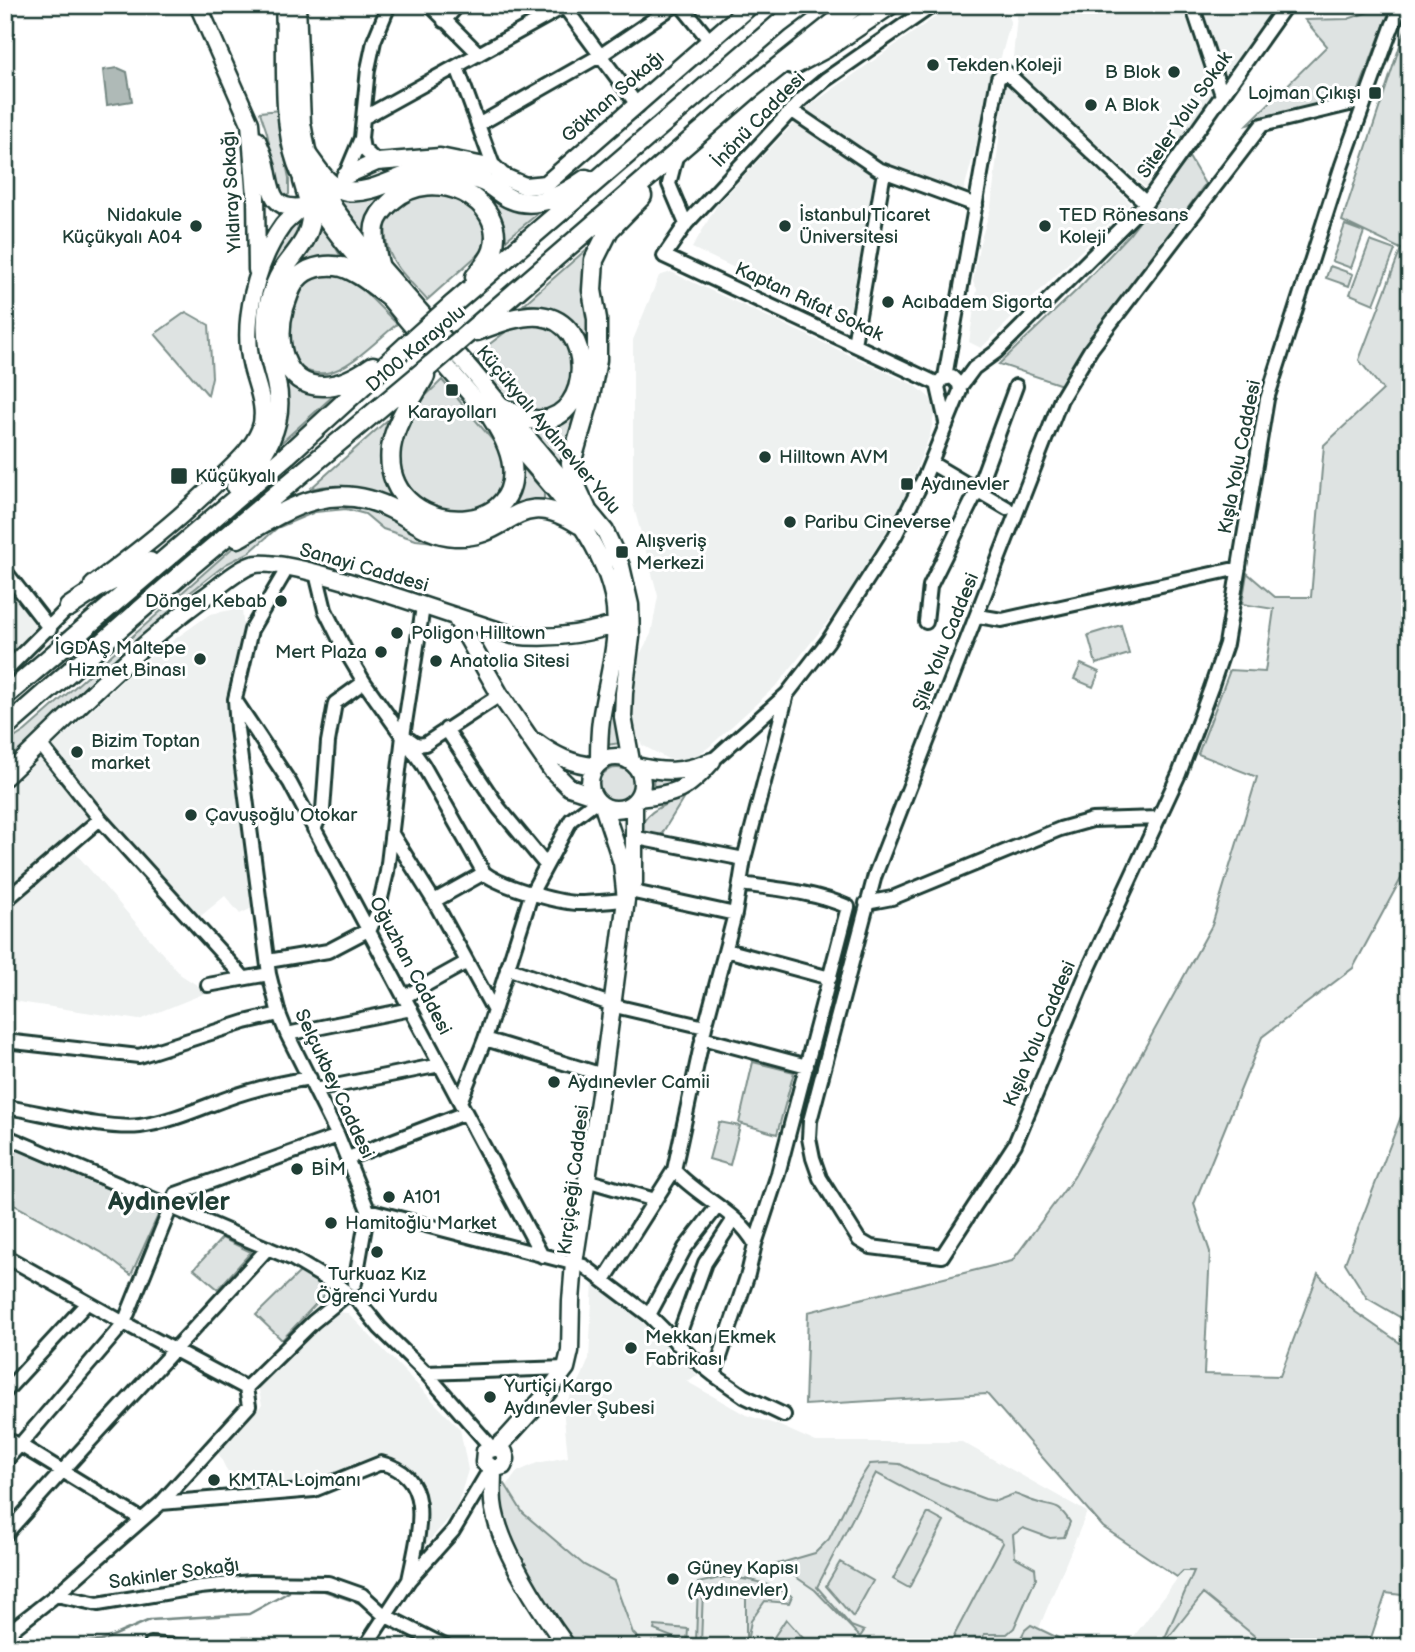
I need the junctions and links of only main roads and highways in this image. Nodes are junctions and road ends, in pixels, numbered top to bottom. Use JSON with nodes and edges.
{"nodes":[{"id":1,"x":198,"y":5,"type":"edge"},
{"id":2,"x":207,"y":5,"type":"edge"},
{"id":3,"x":284,"y":5,"type":"edge"},
{"id":4,"x":297,"y":5,"type":"edge"},
{"id":5,"x":751,"y":5,"type":"edge"},
{"id":6,"x":804,"y":5,"type":"edge"},
{"id":7,"x":856,"y":5,"type":"edge"},
{"id":8,"x":890,"y":5,"type":"edge"},
{"id":9,"x":208,"y":30,"type":"junction"},
{"id":10,"x":748,"y":91,"type":"junction"},
{"id":11,"x":671,"y":118,"type":"junction"},
{"id":12,"x":250,"y":123,"type":"junction"},
{"id":13,"x":677,"y":153,"type":"junction"},
{"id":14,"x":308,"y":156,"type":"junction"},
{"id":15,"x":345,"y":176,"type":"road end"},
{"id":16,"x":303,"y":181,"type":"junction"},
{"id":17,"x":379,"y":264,"type":"junction"},
{"id":18,"x":257,"y":276,"type":"junction"},
{"id":19,"x":387,"y":296,"type":"junction"},
{"id":20,"x":452,"y":305,"type":"junction"},
{"id":21,"x":467,"y":334,"type":"junction"},
{"id":22,"x":406,"y":346,"type":"junction"},
{"id":23,"x":432,"y":364,"type":"junction"},
{"id":24,"x":497,"y":412,"type":"junction"},
{"id":25,"x":583,"y":516,"type":"junction"},
{"id":26,"x":200,"y":528,"type":"junction"},
{"id":27,"x":183,"y":542,"type":"junction"},
{"id":28,"x":192,"y":565,"type":"junction"},
{"id":29,"x":69,"y":607,"type":"joint"},
{"id":30,"x":455,"y":616,"type":"junction"},
{"id":31,"x":617,"y":624,"type":"junction"},
{"id":32,"x":494,"y":630,"type":"junction"},
{"id":33,"x":473,"y":651,"type":"junction"},
{"id":34,"x":5,"y":696,"type":"edge"},
{"id":35,"x":5,"y":728,"type":"edge"},
{"id":36,"x":528,"y":736,"type":"junction"},
{"id":37,"x":634,"y":763,"type":"junction"},
{"id":38,"x":597,"y":764,"type":"junction"},
{"id":39,"x":5,"y":776,"type":"edge"},
{"id":40,"x":598,"y":800,"type":"junction"},
{"id":41,"x":636,"y":800,"type":"junction"},
{"id":42,"x":630,"y":896,"type":"junction"},
{"id":43,"x":616,"y":1006,"type":"junction"},
{"id":44,"x":579,"y":1265,"type":"junction"},
{"id":45,"x":492,"y":1458,"type":"junction"},
{"id":46,"x":567,"y":1647,"type":"edge"}],
"edges":[{"from":1,"to":9,"type":"main road","name":"Yıldıray Sokağı"},
{"from":2,"to":9,"type":"main road","name":"Yıldıray Sokağı"},
{"from":3,"to":16,"type":"main road","name":"Küçükyalı Aydınevler Yolu"},
{"from":4,"to":14,"type":"main road","name":"Küçükyalı Aydınevler Yolu"},
{"from":5,"to":15,"type":"main road","name":"Gökhan Sokağı"},
{"from":6,"to":11,"type":"highway","name":"D100 Karayolu"},
{"from":7,"to":10,"type":"highway","name":"D100 Karayolu"},
{"from":8,"to":10,"type":"highway"},
{"from":9,"to":12,"type":"main road","name":"Yıldıray Sokağı"},
{"from":10,"to":13,"type":"highway","name":"D100 Karayolu"},
{"from":11,"to":14,"type":"highway"},
{"from":11,"to":20,"type":"highway","name":"D100 Karayolu"},
{"from":12,"to":18,"type":"main road","name":"Yıldıray Sokağı"},
{"from":12,"to":18,"type":"main road"},
{"from":13,"to":21,"type":"highway","name":"D100 Karayolu"},
{"from":13,"to":25,"type":"highway"},
{"from":14,"to":17,"type":"main road","name":"Küçükyalı Aydınevler Yolu"},
{"from":16,"to":19,"type":"main road","name":"Küçükyalı Aydınevler Yolu"},
{"from":16,"to":26,"type":"highway"},
{"from":17,"to":20,"type":"highway"},
{"from":17,"to":24,"type":"main road","name":"Küçükyalı Aydınevler Yolu"},
{"from":18,"to":29,"type":"main road"},
{"from":19,"to":22,"type":"highway"},
{"from":19,"to":24,"type":"main road","name":"Küçükyalı Aydınevler Yolu"},
{"from":20,"to":22,"type":"highway","name":"D100 Karayolu","bridge":true},
{"from":21,"to":23,"type":"highway","name":"D100 Karayolu","bridge":true},
{"from":21,"to":24,"type":"highway"},
{"from":22,"to":26,"type":"highway","name":"D100 Karayolu"},
{"from":23,"to":24,"type":"highway"},
{"from":23,"to":28,"type":"highway","name":"D100 Karayolu"},
{"from":24,"to":25,"type":"main road","name":"Küçükyalı Aydınevler Yolu"},
{"from":25,"to":28,"type":"highway"},
{"from":25,"to":31,"type":"main road","name":"Küçükyalı Aydınevler Yolu"},
{"from":25,"to":37,"type":"main road","name":"Küçükyalı Aydınevler Yolu"},
{"from":26,"to":27,"type":"highway","name":"D100 Karayolu"},
{"from":27,"to":29,"type":"highway"},
{"from":27,"to":34,"type":"highway","name":"D100 Karayolu"},
{"from":28,"to":35,"type":"highway","name":"D100 Karayolu"},
{"from":30,"to":32,"type":"main road","name":"Sanayi Caddesi"},
{"from":30,"to":33,"type":"main road"},
{"from":30,"to":39,"type":"main road","name":"Sanayi Caddesi"},
{"from":31,"to":32,"type":"main road","name":"Sanayi Caddesi"},
{"from":31,"to":38,"type":"main road","name":"Küçükyalı Aydınevler Yolu"},
{"from":32,"to":33,"type":"main road"},
{"from":33,"to":36,"type":"main road"},
{"from":36,"to":38,"type":"main road"},
{"from":36,"to":40,"type":"main road"},
{"from":37,"to":38,"type":"main road"},
{"from":37,"to":41,"type":"main road"},
{"from":37,"to":41,"type":"main road"},
{"from":38,"to":40,"type":"main road"},
{"from":40,"to":41,"type":"main road"},
{"from":40,"to":42,"type":"main road","name":"Kırçiçeği Caddesi"},
{"from":41,"to":42,"type":"main road","name":"Kırçiçeği Caddesi"},
{"from":42,"to":43,"type":"main road","name":"Kırçiçeği Caddesi"},
{"from":43,"to":44,"type":"main road","name":"Kırçiçeği Caddesi"},
{"from":43,"to":44,"type":"main road","name":"Kırçiçeği Caddesi"},
{"from":44,"to":45,"type":"main road","name":"Kırçiçeği Caddesi"},
{"from":44,"to":45,"type":"main road","name":"Kırçiçeği Caddesi"},
{"from":45,"to":46,"type":"main road"}]}
